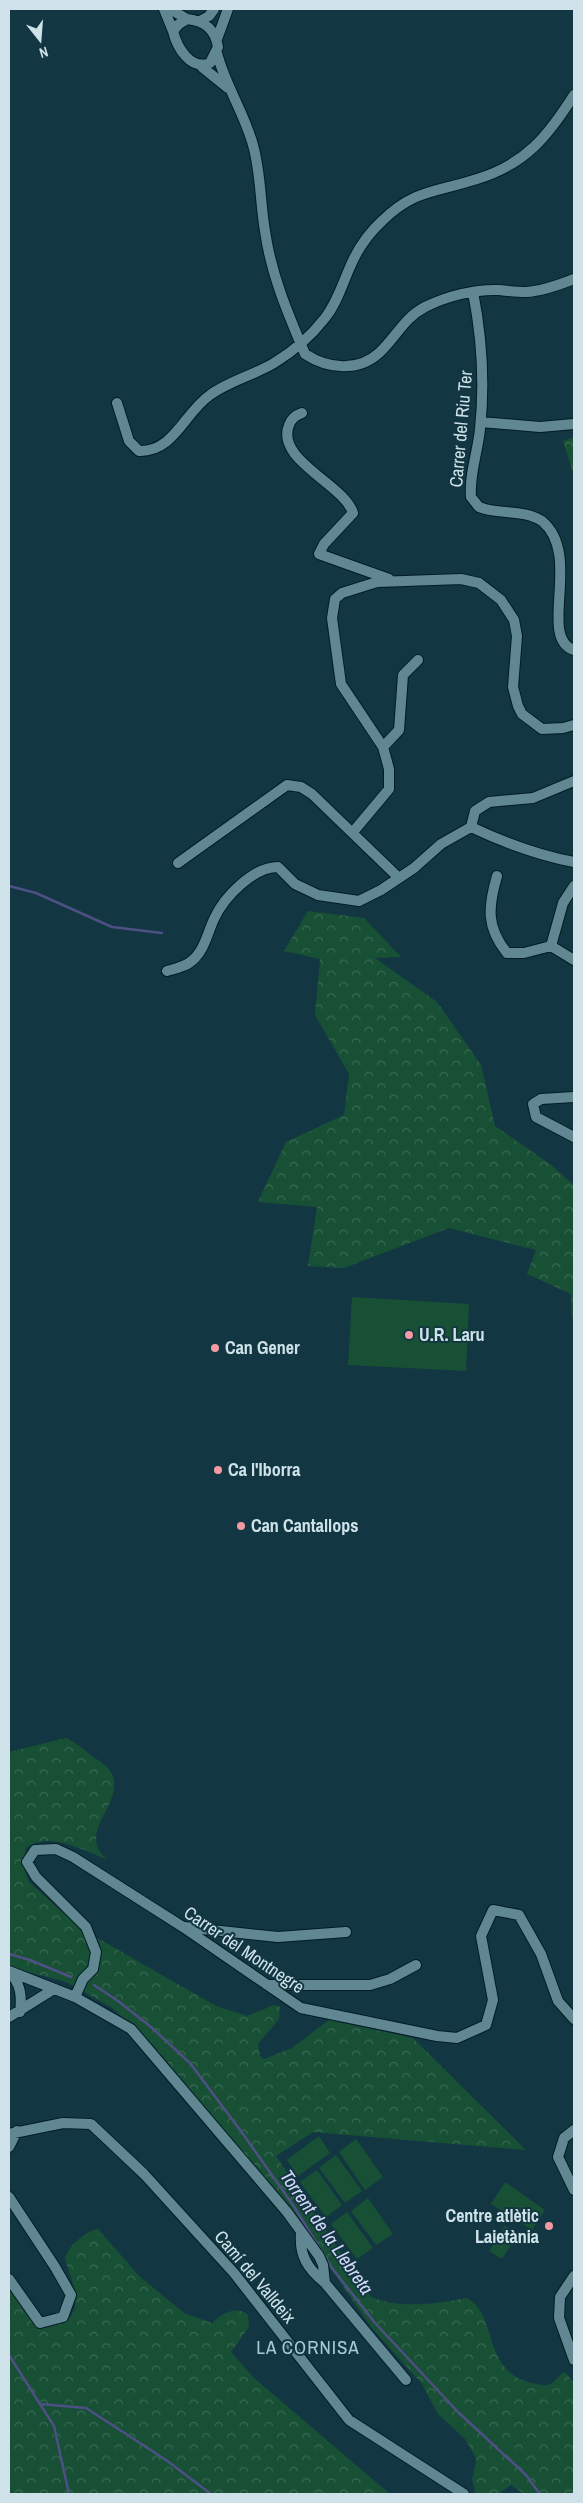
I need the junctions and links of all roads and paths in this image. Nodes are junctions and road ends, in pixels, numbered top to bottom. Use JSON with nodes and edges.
{"nodes":[{"id":1,"x":164,"y":9,"type":"edge"},
{"id":2,"x":170,"y":9,"type":"edge"},
{"id":3,"x":214,"y":9,"type":"edge"},
{"id":4,"x":228,"y":9,"type":"edge"},
{"id":5,"x":187,"y":19,"type":"junction"},
{"id":6,"x":200,"y":21,"type":"junction"},
{"id":7,"x":173,"y":31,"type":"junction"},
{"id":8,"x":217,"y":39,"type":"junction"},
{"id":9,"x":217,"y":53,"type":"junction"},
{"id":10,"x":202,"y":67,"type":"junction"},
{"id":11,"x":230,"y":89,"type":"junction"},
{"id":12,"x":574,"y":94,"type":"edge"},
{"id":13,"x":574,"y":279,"type":"edge"},
{"id":14,"x":473,"y":292,"type":"junction"},
{"id":15,"x":300,"y":344,"type":"junction"},
{"id":16,"x":117,"y":403,"type":"dead end"},
{"id":17,"x":302,"y":413,"type":"dead end"},
{"id":18,"x":481,"y":422,"type":"junction"},
{"id":19,"x":574,"y":424,"type":"edge"},
{"id":20,"x":394,"y":581,"type":"junction"},
{"id":21,"x":574,"y":650,"type":"edge"},
{"id":22,"x":418,"y":660,"type":"dead end"},
{"id":23,"x":574,"y":724,"type":"edge"},
{"id":24,"x":383,"y":747,"type":"junction"},
{"id":25,"x":574,"y":781,"type":"edge"},
{"id":26,"x":472,"y":827,"type":"junction"},
{"id":27,"x":353,"y":832,"type":"junction"},
{"id":28,"x":574,"y":862,"type":"edge"},
{"id":29,"x":178,"y":864,"type":"dead end"},
{"id":30,"x":497,"y":876,"type":"dead end"},
{"id":31,"x":399,"y":878,"type":"junction"},
{"id":32,"x":574,"y":886,"type":"edge"},
{"id":33,"x":552,"y":946,"type":"junction"},
{"id":34,"x":574,"y":960,"type":"edge"},
{"id":35,"x":167,"y":971,"type":"dead end"},
{"id":36,"x":574,"y":1097,"type":"edge"},
{"id":37,"x":574,"y":1137,"type":"edge"},
{"id":38,"x":183,"y":1927,"type":"junction"},
{"id":39,"x":346,"y":1932,"type":"dead end"},
{"id":40,"x":416,"y":1965,"type":"dead end"},
{"id":41,"x":9,"y":1971,"type":"edge"},
{"id":42,"x":266,"y":1984,"type":"junction"},
{"id":43,"x":54,"y":1989,"type":"junction"},
{"id":44,"x":75,"y":1997,"type":"junction"},
{"id":45,"x":20,"y":2012,"type":"junction"},
{"id":46,"x":9,"y":2018,"type":"edge"},
{"id":47,"x":574,"y":2019,"type":"edge"},
{"id":48,"x":574,"y":2130,"type":"edge"},
{"id":49,"x":13,"y":2132,"type":"edge"},
{"id":50,"x":9,"y":2147,"type":"edge"},
{"id":51,"x":574,"y":2190,"type":"edge"},
{"id":52,"x":9,"y":2197,"type":"edge"},
{"id":53,"x":301,"y":2233,"type":"junction"},
{"id":54,"x":574,"y":2276,"type":"edge"},
{"id":55,"x":9,"y":2279,"type":"edge"},
{"id":56,"x":325,"y":2283,"type":"junction"},
{"id":57,"x":574,"y":2360,"type":"edge"},
{"id":58,"x":406,"y":2380,"type":"dead end"},
{"id":59,"x":464,"y":2494,"type":"edge"}],
"edges":[{"from":1,"to":7,"type":"street"},
{"from":2,"to":5,"type":"street"},
{"from":3,"to":6,"type":"street"},
{"from":4,"to":8,"type":"street"},
{"from":5,"to":6,"type":"street"},
{"from":5,"to":7,"type":"street"},
{"from":6,"to":8,"type":"street"},
{"from":7,"to":10,"type":"street"},
{"from":8,"to":9,"type":"street"},
{"from":9,"to":10,"type":"street"},
{"from":9,"to":11,"type":"street"},
{"from":10,"to":11,"type":"street"},
{"from":11,"to":15,"type":"street"},
{"from":12,"to":15,"type":"street"},
{"from":13,"to":14,"type":"street"},
{"from":14,"to":15,"type":"street"},
{"from":14,"to":18,"type":"street","name":"Carrer del Riu Ter"},
{"from":15,"to":16,"type":"street"},
{"from":17,"to":20,"type":"street"},
{"from":18,"to":19,"type":"street"},
{"from":18,"to":21,"type":"street","name":"Carrer del Riu Ter"},
{"from":20,"to":23,"type":"street"},
{"from":20,"to":24,"type":"street"},
{"from":22,"to":24,"type":"street"},
{"from":24,"to":27,"type":"street"},
{"from":25,"to":26,"type":"street"},
{"from":26,"to":28,"type":"street"},
{"from":26,"to":31,"type":"street"},
{"from":27,"to":29,"type":"street"},
{"from":27,"to":31,"type":"street"},
{"from":30,"to":33,"type":"street"},
{"from":31,"to":35,"type":"street"},
{"from":32,"to":33,"type":"street"},
{"from":33,"to":34,"type":"street"},
{"from":36,"to":37,"type":"street"},
{"from":38,"to":39,"type":"street"},
{"from":38,"to":42,"type":"street","name":"Carrer del Montnegre"},
{"from":38,"to":44,"type":"street","name":"Carrer del Montnegre"},
{"from":40,"to":42,"type":"street"},
{"from":41,"to":43,"type":"street"},
{"from":41,"to":45,"type":"street"},
{"from":42,"to":47,"type":"street","name":"Carrer del Montnegre"},
{"from":43,"to":44,"type":"street"},
{"from":43,"to":45,"type":"street"},
{"from":44,"to":53,"type":"street"},
{"from":45,"to":46,"type":"street"},
{"from":48,"to":51,"type":"street"},
{"from":49,"to":50,"type":"street"},
{"from":49,"to":59,"type":"street","name":"Camí del Valldeix"},
{"from":52,"to":55,"type":"street"},
{"from":53,"to":56,"type":"street"},
{"from":53,"to":56,"type":"street"},
{"from":54,"to":57,"type":"street"},
{"from":56,"to":58,"type":"street"}]}
